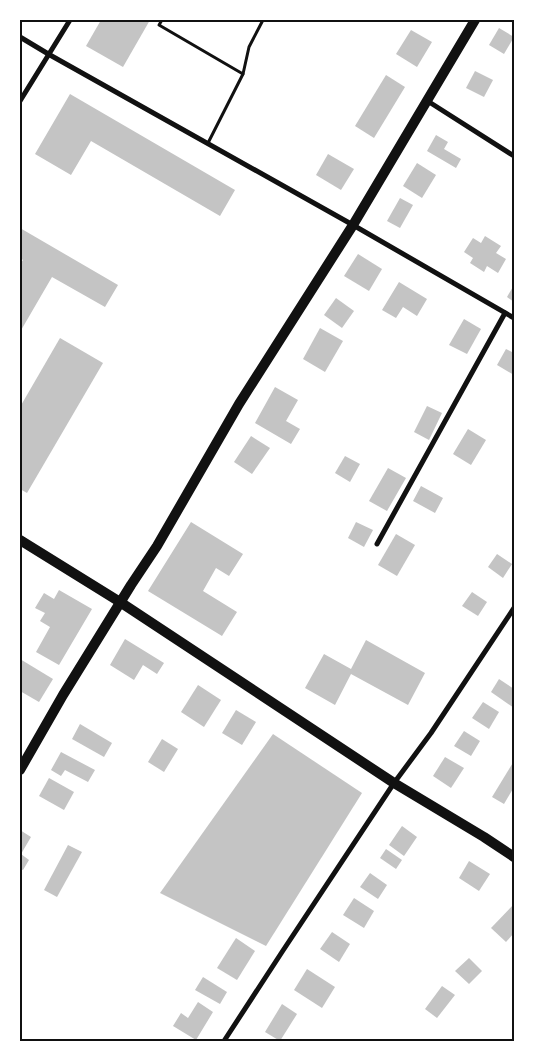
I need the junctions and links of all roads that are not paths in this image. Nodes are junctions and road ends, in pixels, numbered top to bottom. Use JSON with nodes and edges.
{"nodes":[{"id":1,"x":70,"y":20,"type":"edge"},
{"id":2,"x":162,"y":20,"type":"edge"},
{"id":3,"x":263,"y":20,"type":"edge"},
{"id":4,"x":475,"y":20,"type":"edge"},
{"id":5,"x":20,"y":37,"type":"edge"},
{"id":6,"x":50,"y":55,"type":"junction"},
{"id":7,"x":243,"y":74,"type":"junction"},
{"id":8,"x":426,"y":100,"type":"junction"},
{"id":9,"x":20,"y":101,"type":"edge"},
{"id":10,"x":208,"y":143,"type":"junction"},
{"id":11,"x":514,"y":156,"type":"edge"},
{"id":12,"x":352,"y":225,"type":"junction"},
{"id":13,"x":505,"y":313,"type":"junction"},
{"id":14,"x":514,"y":318,"type":"edge"},
{"id":15,"x":20,"y":540,"type":"edge"},
{"id":16,"x":377,"y":544,"type":"dead end"},
{"id":17,"x":120,"y":602,"type":"junction"},
{"id":18,"x":514,"y":608,"type":"edge"},
{"id":19,"x":20,"y":770,"type":"edge"},
{"id":20,"x":394,"y":784,"type":"junction"},
{"id":21,"x":514,"y":857,"type":"edge"},
{"id":22,"x":224,"y":1041,"type":"edge"}],
"edges":[{"from":1,"to":6,"type":"street"},
{"from":2,"to":7,"type":"lane"},
{"from":3,"to":7,"type":"lane"},
{"from":4,"to":8,"type":"main road"},
{"from":5,"to":6,"type":"street"},
{"from":6,"to":9,"type":"street"},
{"from":6,"to":10,"type":"street"},
{"from":7,"to":10,"type":"lane"},
{"from":8,"to":11,"type":"street"},
{"from":8,"to":12,"type":"main road"},
{"from":10,"to":12,"type":"street"},
{"from":12,"to":13,"type":"street"},
{"from":12,"to":17,"type":"main road"},
{"from":13,"to":14,"type":"street"},
{"from":13,"to":16,"type":"street"},
{"from":15,"to":17,"type":"main road"},
{"from":17,"to":19,"type":"main road"},
{"from":17,"to":20,"type":"main road"},
{"from":18,"to":20,"type":"street"},
{"from":20,"to":21,"type":"main road"},
{"from":20,"to":22,"type":"street"}]}
